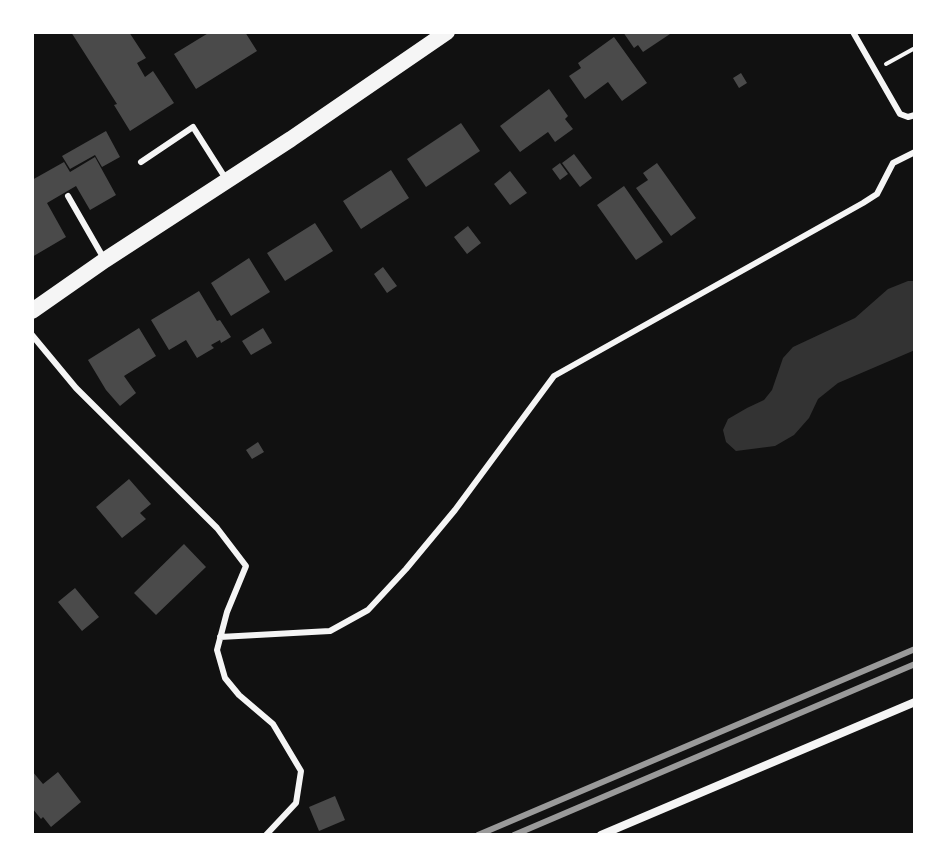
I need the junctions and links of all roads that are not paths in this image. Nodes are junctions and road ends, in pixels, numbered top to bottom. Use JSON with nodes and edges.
{"nodes":[{"id":1,"x":447,"y":32,"type":"edge"},
{"id":2,"x":853,"y":32,"type":"edge"},
{"id":3,"x":915,"y":115,"type":"edge"},
{"id":4,"x":915,"y":152,"type":"edge"},
{"id":5,"x":141,"y":162,"type":"dead end"},
{"id":6,"x":227,"y":180,"type":"junction"},
{"id":7,"x":68,"y":196,"type":"dead end"},
{"id":8,"x":105,"y":260,"type":"junction"},
{"id":9,"x":32,"y":311,"type":"edge"},
{"id":10,"x":32,"y":335,"type":"edge"},
{"id":11,"x":220,"y":637,"type":"junction"},
{"id":12,"x":915,"y":702,"type":"edge"},
{"id":13,"x":266,"y":835,"type":"edge"},
{"id":14,"x":601,"y":835,"type":"edge"}],
"edges":[{"from":1,"to":6,"type":"main road"},
{"from":2,"to":3,"type":"lane"},
{"from":4,"to":11,"type":"lane"},
{"from":5,"to":6,"type":"lane"},
{"from":6,"to":8,"type":"main road"},
{"from":7,"to":8,"type":"lane"},
{"from":8,"to":9,"type":"main road"},
{"from":10,"to":11,"type":"lane"},
{"from":11,"to":13,"type":"lane"},
{"from":12,"to":14,"type":"street"}]}
